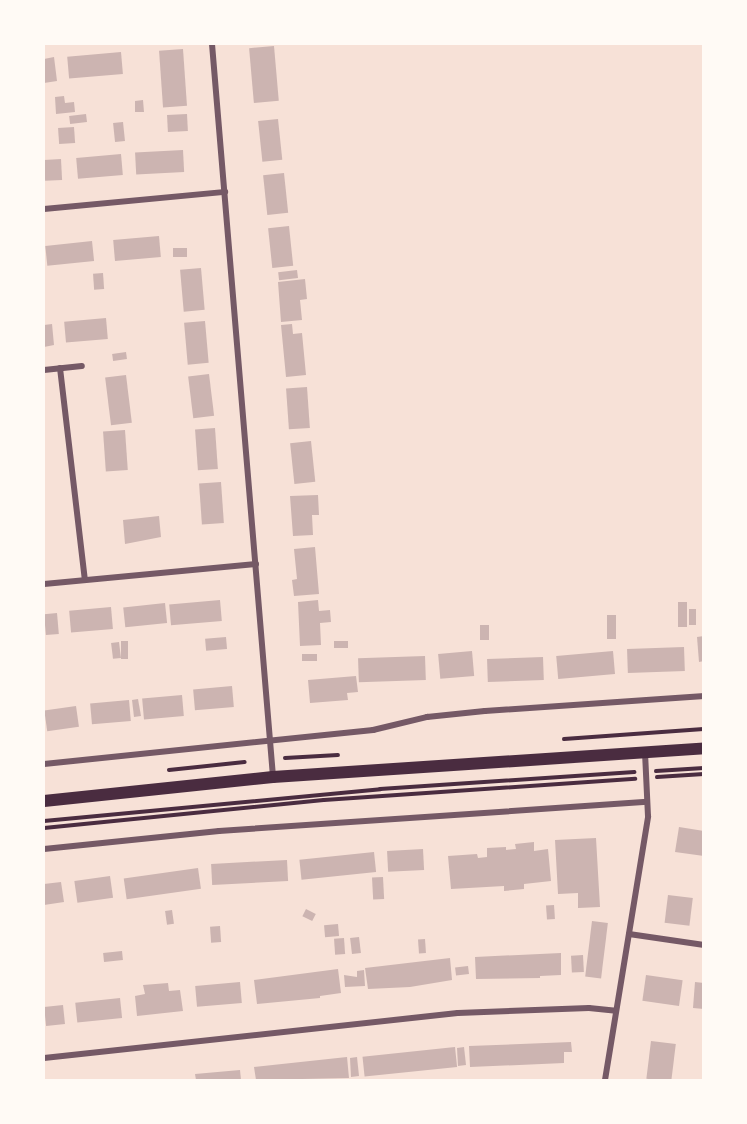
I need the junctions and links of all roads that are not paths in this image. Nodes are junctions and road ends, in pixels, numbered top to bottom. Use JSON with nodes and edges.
{"nodes":[{"id":1,"x":212,"y":44,"type":"edge"},
{"id":2,"x":225,"y":192,"type":"junction"},
{"id":3,"x":44,"y":209,"type":"edge"},
{"id":4,"x":82,"y":366,"type":"dead end"},
{"id":5,"x":60,"y":368,"type":"junction"},
{"id":6,"x":44,"y":370,"type":"edge"},
{"id":7,"x":256,"y":564,"type":"junction"},
{"id":8,"x":85,"y":580,"type":"junction"},
{"id":9,"x":44,"y":584,"type":"edge"},
{"id":10,"x":704,"y":696,"type":"edge"},
{"id":11,"x":270,"y":741,"type":"junction"},
{"id":12,"x":704,"y":748,"type":"edge"},
{"id":13,"x":645,"y":752,"type":"junction"},
{"id":14,"x":44,"y":764,"type":"edge"},
{"id":15,"x":273,"y":777,"type":"junction"},
{"id":16,"x":44,"y":801,"type":"edge"},
{"id":17,"x":647,"y":802,"type":"junction"},
{"id":18,"x":44,"y":849,"type":"edge"},
{"id":19,"x":628,"y":934,"type":"junction"},
{"id":20,"x":704,"y":945,"type":"edge"},
{"id":21,"x":616,"y":1011,"type":"junction"},
{"id":22,"x":44,"y":1058,"type":"edge"},
{"id":23,"x":604,"y":1080,"type":"edge"}],
"edges":[{"from":1,"to":2,"type":"street"},
{"from":2,"to":3,"type":"street"},
{"from":2,"to":7,"type":"street"},
{"from":4,"to":5,"type":"street"},
{"from":5,"to":6,"type":"street"},
{"from":5,"to":8,"type":"street"},
{"from":7,"to":8,"type":"street"},
{"from":7,"to":11,"type":"street"},
{"from":8,"to":9,"type":"street"},
{"from":10,"to":11,"type":"street"},
{"from":11,"to":14,"type":"street"},
{"from":11,"to":15,"type":"street"},
{"from":12,"to":13,"type":"main road"},
{"from":13,"to":15,"type":"main road"},
{"from":13,"to":17,"type":"street"},
{"from":15,"to":16,"type":"main road"},
{"from":17,"to":18,"type":"street"},
{"from":17,"to":19,"type":"street"},
{"from":19,"to":20,"type":"street"},
{"from":19,"to":21,"type":"street"},
{"from":21,"to":22,"type":"street"},
{"from":21,"to":23,"type":"street"}]}
